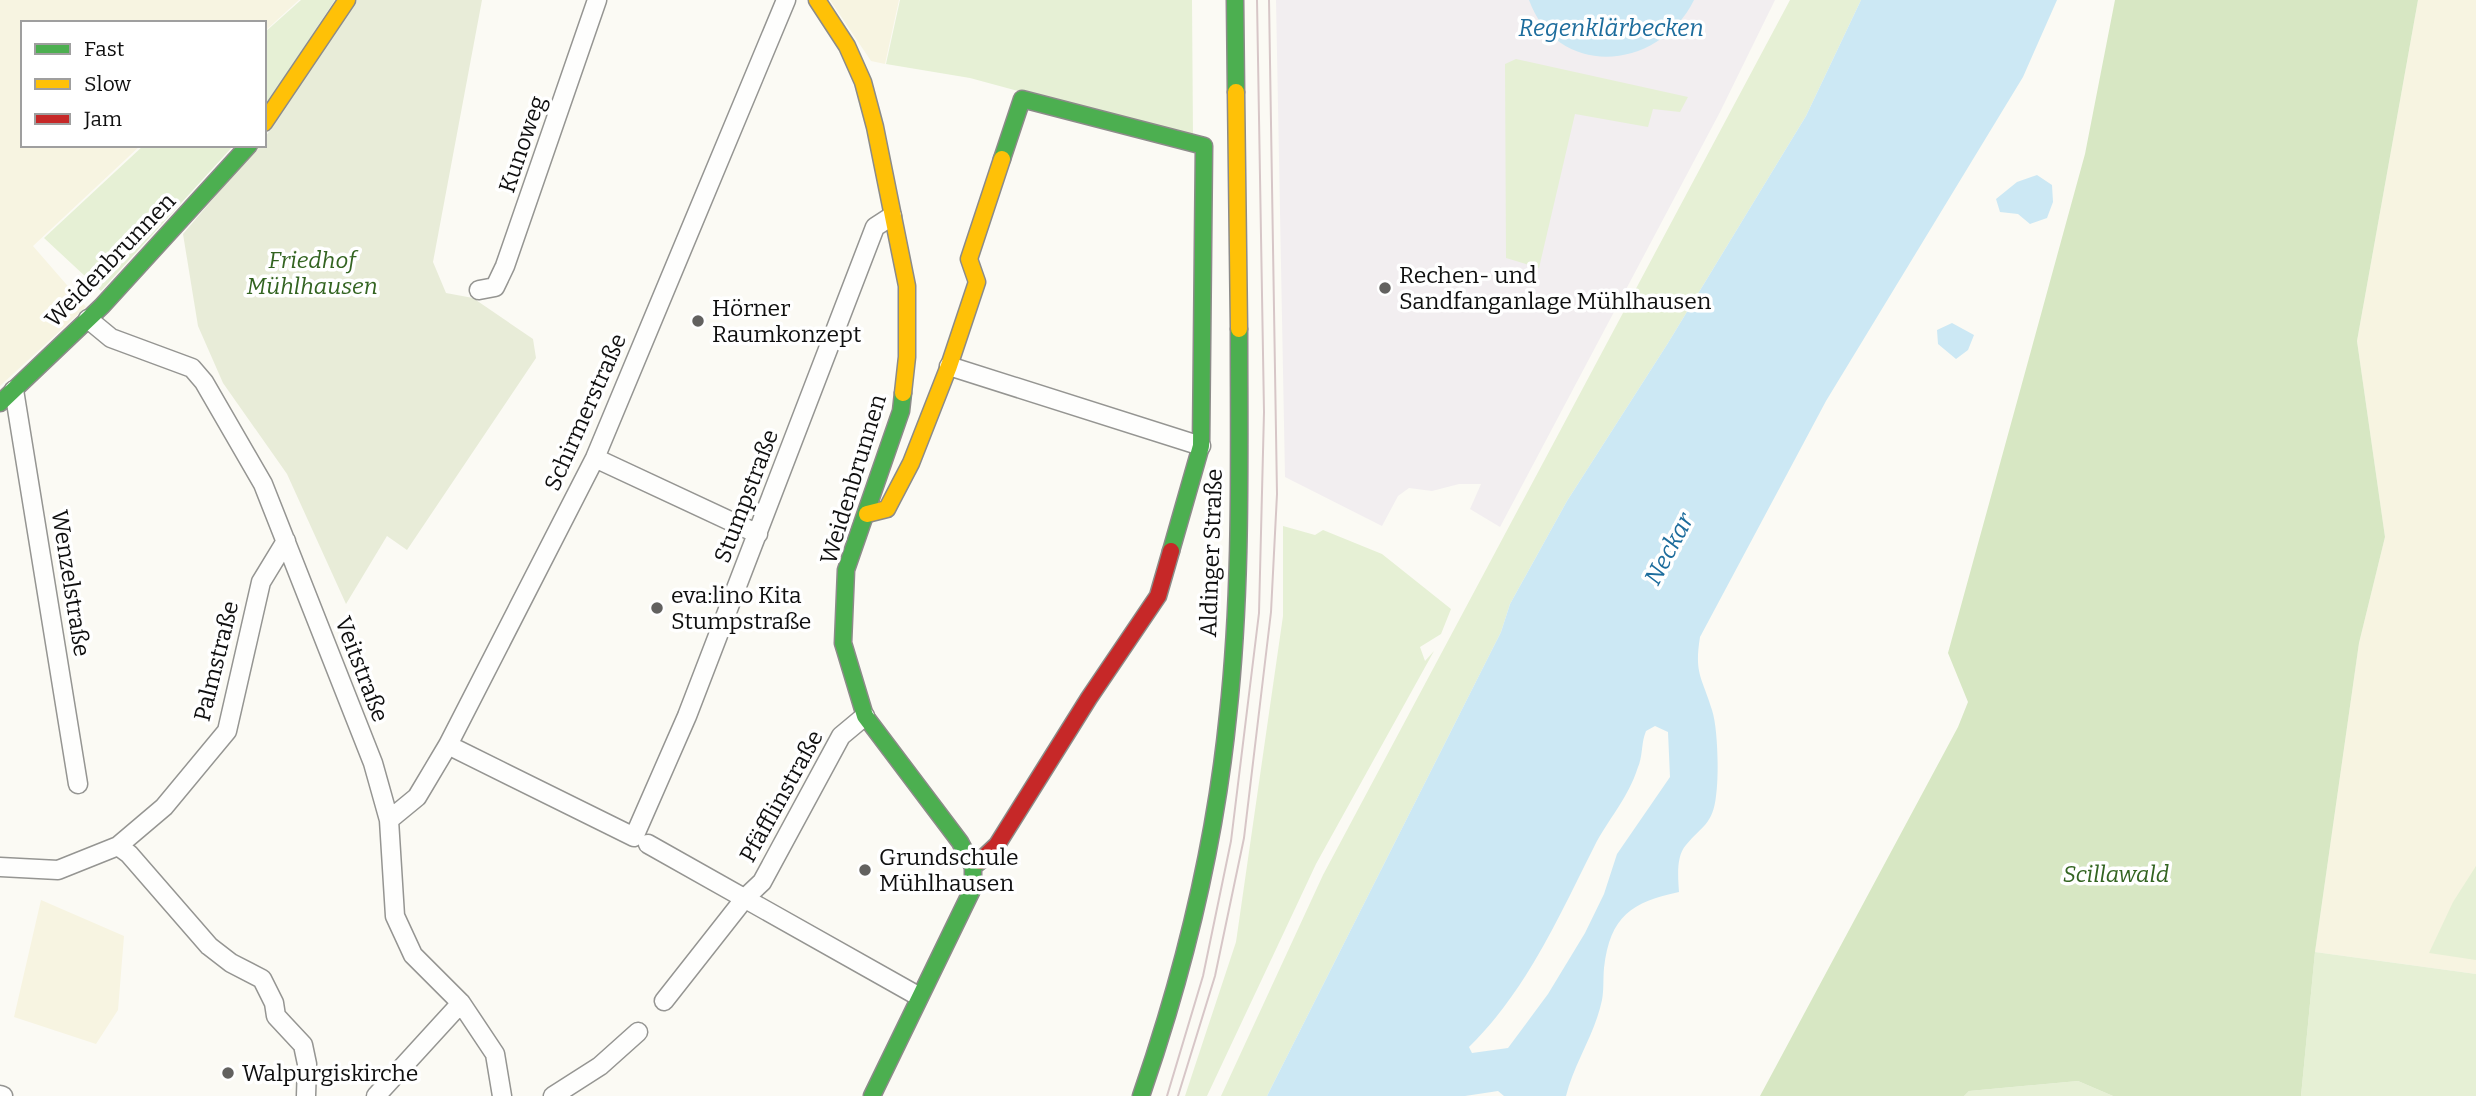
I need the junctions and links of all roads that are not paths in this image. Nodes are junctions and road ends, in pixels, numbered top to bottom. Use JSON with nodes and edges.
{"nodes":[{"id":1,"x":347,"y":0,"type":"edge"},
{"id":2,"x":597,"y":0,"type":"edge"},
{"id":3,"x":786,"y":0,"type":"edge"},
{"id":4,"x":817,"y":0,"type":"edge"},
{"id":5,"x":1235,"y":0,"type":"edge"},
{"id":6,"x":266,"y":120,"type":"edge"},
{"id":7,"x":246,"y":147,"type":"edge"},
{"id":8,"x":892,"y":216,"type":"junction"},
{"id":9,"x":479,"y":290,"type":"dead end"},
{"id":10,"x":88,"y":319,"type":"junction"},
{"id":11,"x":949,"y":366,"type":"junction"},
{"id":12,"x":14,"y":390,"type":"junction"},
{"id":13,"x":0,"y":403,"type":"edge"},
{"id":14,"x":1201,"y":446,"type":"junction"},
{"id":15,"x":595,"y":458,"type":"junction"},
{"id":16,"x":867,"y":514,"type":"junction"},
{"id":17,"x":758,"y":534,"type":"junction"},
{"id":18,"x":286,"y":541,"type":"junction"},
{"id":19,"x":865,"y":716,"type":"junction"},
{"id":20,"x":448,"y":745,"type":"junction"},
{"id":21,"x":78,"y":784,"type":"dead end"},
{"id":22,"x":389,"y":820,"type":"junction"},
{"id":23,"x":641,"y":841,"type":"junction"},
{"id":24,"x":118,"y":846,"type":"junction"},
{"id":25,"x":974,"y":866,"type":"junction"},
{"id":26,"x":0,"y":867,"type":"edge"},
{"id":27,"x":745,"y":898,"type":"junction"},
{"id":28,"x":918,"y":996,"type":"junction"},
{"id":29,"x":664,"y":1001,"type":"dead end"},
{"id":30,"x":461,"y":1003,"type":"junction"},
{"id":31,"x":638,"y":1032,"type":"dead end"},
{"id":32,"x":306,"y":1096,"type":"edge"},
{"id":33,"x":376,"y":1096,"type":"edge"},
{"id":34,"x":502,"y":1096,"type":"edge"},
{"id":35,"x":553,"y":1096,"type":"edge"},
{"id":36,"x":872,"y":1096,"type":"edge"},
{"id":37,"x":1141,"y":1096,"type":"edge"}],
"edges":[{"from":1,"to":6,"type":"street"},
{"from":2,"to":9,"type":"street","name":"Kunoweg"},
{"from":3,"to":15,"type":"street","name":"Schirmerstraße"},
{"from":4,"to":8,"type":"street","name":"Weidenbrunnen"},
{"from":5,"to":37,"type":"street","name":"Aldinger Straße"},
{"from":7,"to":10,"type":"street","name":"Weidenbrunnen"},
{"from":8,"to":16,"type":"street","name":"Weidenbrunnen"},
{"from":8,"to":17,"type":"street","name":"Stumpstraße"},
{"from":10,"to":12,"type":"street","name":"Weidenbrunnen"},
{"from":10,"to":18,"type":"street","name":"Veitstraße"},
{"from":11,"to":14,"type":"street","name":"Aldinger Straße"},
{"from":11,"to":14,"type":"street","name":"Aldinger Straße"},
{"from":11,"to":16,"type":"street"},
{"from":12,"to":13,"type":"street","name":"Weidenbrunnen"},
{"from":12,"to":21,"type":"street","name":"Wenzelstraße"},
{"from":14,"to":25,"type":"street","name":"Aldinger Straße"},
{"from":15,"to":17,"type":"street"},
{"from":15,"to":20,"type":"street","name":"Schirmerstraße"},
{"from":16,"to":19,"type":"street","name":"Weidenbrunnen"},
{"from":17,"to":23,"type":"street","name":"Stumpstraße"},
{"from":18,"to":22,"type":"street","name":"Veitstraße"},
{"from":18,"to":24,"type":"street","name":"Palmstraße"},
{"from":19,"to":25,"type":"street","name":"Weidenbrunnen"},
{"from":19,"to":27,"type":"street","name":"Pfäfflinstraße"},
{"from":20,"to":22,"type":"street","name":"Schirmerstraße"},
{"from":20,"to":23,"type":"street"},
{"from":22,"to":30,"type":"street","name":"Veitstraße"},
{"from":23,"to":27,"type":"street"},
{"from":24,"to":26,"type":"street","name":"Palmstraße"},
{"from":24,"to":32,"type":"street"},
{"from":25,"to":28,"type":"street"},
{"from":27,"to":28,"type":"street"},
{"from":27,"to":29,"type":"street","name":"Pfäfflinstraße"},
{"from":28,"to":36,"type":"street"},
{"from":30,"to":33,"type":"street"},
{"from":30,"to":34,"type":"street","name":"Veitstraße"},
{"from":31,"to":35,"type":"street"}]}
